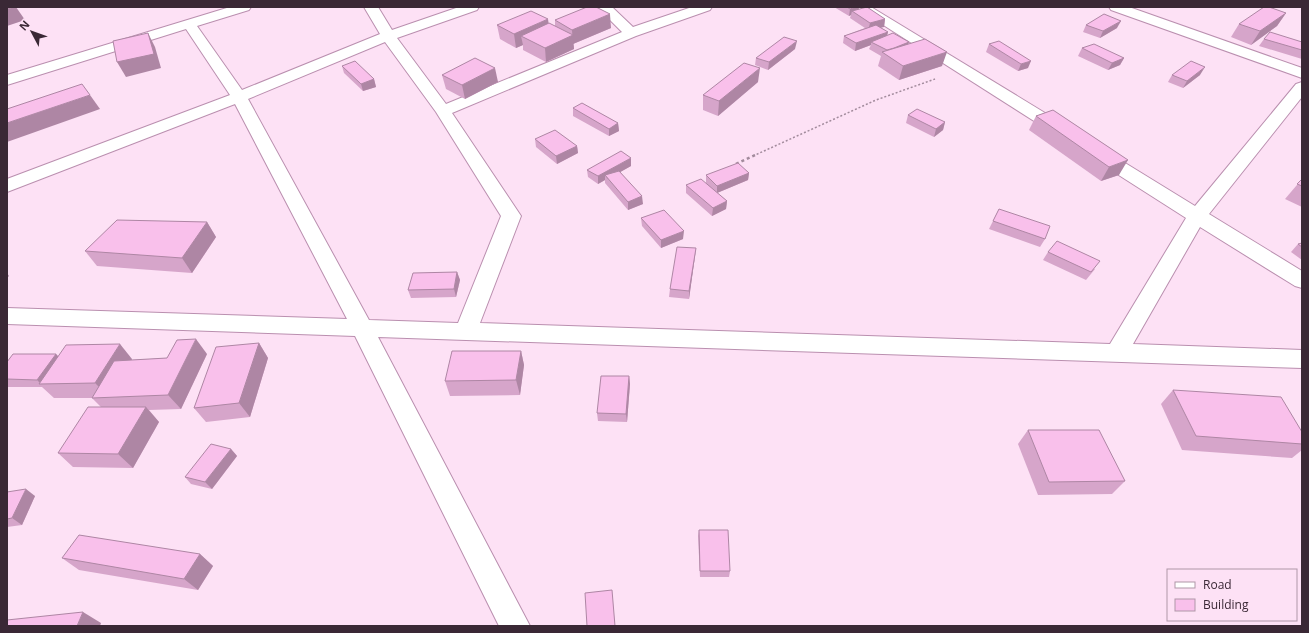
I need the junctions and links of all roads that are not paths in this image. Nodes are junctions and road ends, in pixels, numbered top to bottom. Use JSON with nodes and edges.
{"nodes":[{"id":1,"x":244,"y":7,"type":"edge"},
{"id":2,"x":371,"y":7,"type":"edge"},
{"id":3,"x":472,"y":7,"type":"edge"},
{"id":4,"x":604,"y":7,"type":"edge"},
{"id":5,"x":705,"y":7,"type":"edge"},
{"id":6,"x":862,"y":7,"type":"edge"},
{"id":7,"x":1116,"y":7,"type":"edge"},
{"id":8,"x":190,"y":24,"type":"junction"},
{"id":9,"x":631,"y":33,"type":"junction"},
{"id":10,"x":388,"y":36,"type":"junction"},
{"id":11,"x":1302,"y":73,"type":"edge"},
{"id":12,"x":7,"y":80,"type":"edge"},
{"id":13,"x":1302,"y":86,"type":"edge"},
{"id":14,"x":239,"y":97,"type":"junction"},
{"id":15,"x":443,"y":111,"type":"junction"},
{"id":16,"x":7,"y":186,"type":"edge"},
{"id":17,"x":1197,"y":216,"type":"junction"},
{"id":18,"x":1302,"y":281,"type":"edge"},
{"id":19,"x":7,"y":316,"type":"edge"},
{"id":20,"x":362,"y":328,"type":"junction"},
{"id":21,"x":466,"y":331,"type":"junction"},
{"id":22,"x":1116,"y":353,"type":"junction"},
{"id":23,"x":1302,"y":359,"type":"edge"},
{"id":24,"x":515,"y":626,"type":"edge"}],
"edges":[{"from":1,"to":8,"type":"street"},
{"from":2,"to":10,"type":"street"},
{"from":3,"to":10,"type":"street"},
{"from":4,"to":9,"type":"street"},
{"from":5,"to":9,"type":"street"},
{"from":6,"to":17,"type":"street"},
{"from":7,"to":11,"type":"street"},
{"from":8,"to":12,"type":"street"},
{"from":8,"to":14,"type":"street"},
{"from":9,"to":15,"type":"street"},
{"from":10,"to":14,"type":"street"},
{"from":10,"to":15,"type":"street"},
{"from":13,"to":17,"type":"street"},
{"from":14,"to":16,"type":"street"},
{"from":14,"to":20,"type":"street"},
{"from":15,"to":21,"type":"street"},
{"from":17,"to":18,"type":"street"},
{"from":17,"to":22,"type":"street"},
{"from":19,"to":20,"type":"street"},
{"from":20,"to":21,"type":"street"},
{"from":20,"to":24,"type":"street"},
{"from":21,"to":22,"type":"street"},
{"from":22,"to":23,"type":"street"}]}
